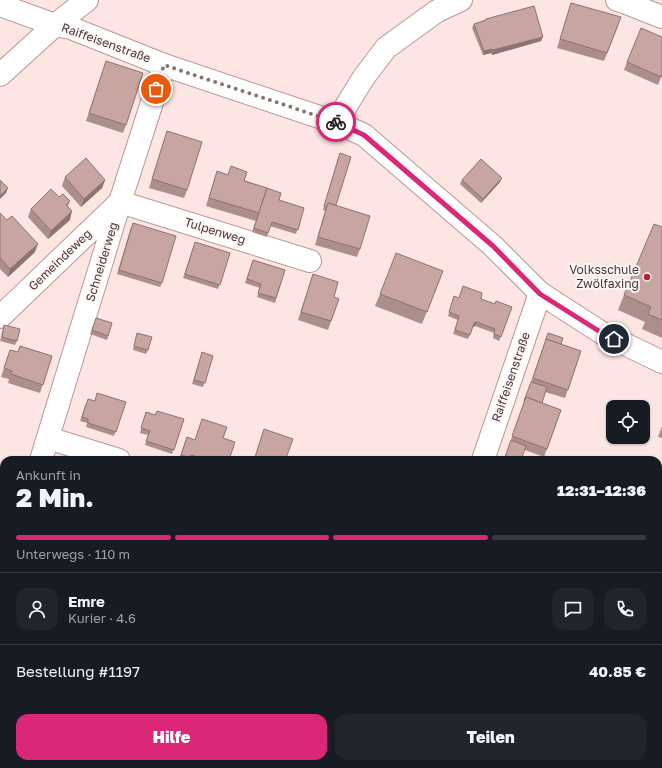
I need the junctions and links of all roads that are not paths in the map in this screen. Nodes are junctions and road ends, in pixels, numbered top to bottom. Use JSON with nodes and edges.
{"nodes":[{"id":1,"x":87,"y":0,"type":"edge"},
{"id":2,"x":461,"y":0,"type":"edge"},
{"id":3,"x":618,"y":0,"type":"edge"},
{"id":4,"x":0,"y":5,"type":"edge"},
{"id":5,"x":662,"y":17,"type":"edge"},
{"id":6,"x":55,"y":25,"type":"junction"},
{"id":7,"x":164,"y":65,"type":"junction"},
{"id":8,"x":0,"y":75,"type":"edge"},
{"id":9,"x":340,"y":124,"type":"junction"},
{"id":10,"x":120,"y":202,"type":"junction"},
{"id":11,"x":310,"y":261,"type":"dead end"},
{"id":12,"x":540,"y":294,"type":"junction"},
{"id":13,"x":0,"y":317,"type":"edge"},
{"id":14,"x":662,"y":362,"type":"edge"},
{"id":15,"x":48,"y":438,"type":"junction"},
{"id":16,"x":42,"y":456,"type":"edge"},
{"id":17,"x":106,"y":456,"type":"edge"},
{"id":18,"x":484,"y":456,"type":"edge"}],
"edges":[{"from":1,"to":6,"type":"street"},
{"from":2,"to":9,"type":"street"},
{"from":3,"to":5,"type":"street"},
{"from":4,"to":6,"type":"street","name":"Raiffeisenstraße"},
{"from":6,"to":7,"type":"street","name":"Raiffeisenstraße"},
{"from":6,"to":8,"type":"street"},
{"from":7,"to":9,"type":"street","name":"Raiffeisenstraße"},
{"from":7,"to":10,"type":"street","name":"Schneiderweg"},
{"from":9,"to":12,"type":"street","name":"Raiffeisenstraße"},
{"from":10,"to":11,"type":"street","name":"Tulpenweg"},
{"from":10,"to":13,"type":"street","name":"Gemeindeweg"},
{"from":10,"to":15,"type":"street","name":"Schneiderweg"},
{"from":12,"to":14,"type":"street","name":"Raiffeisenstraße"},
{"from":12,"to":18,"type":"street","name":"Raiffeisenstraße"},
{"from":15,"to":16,"type":"street","name":"Schneiderweg"},
{"from":15,"to":17,"type":"street"}]}
